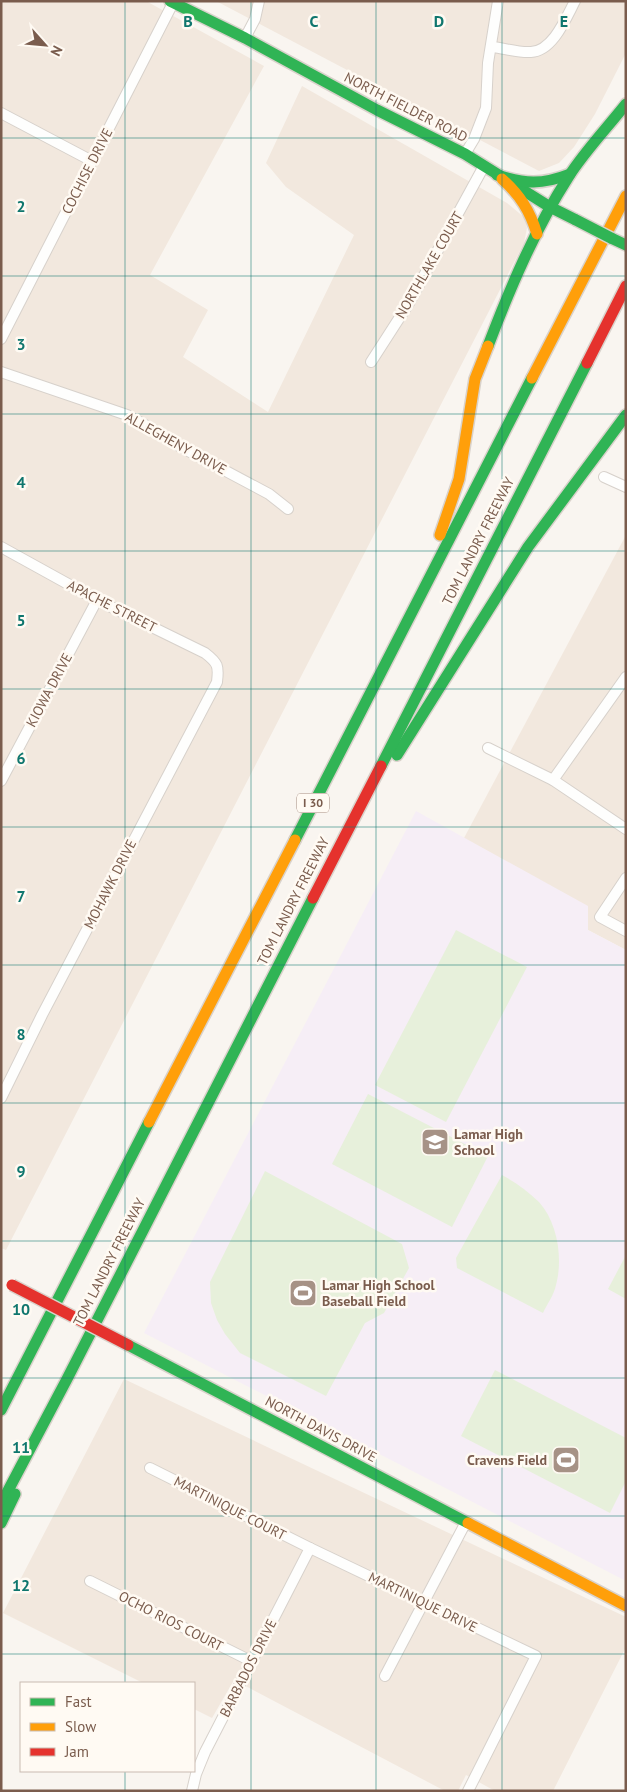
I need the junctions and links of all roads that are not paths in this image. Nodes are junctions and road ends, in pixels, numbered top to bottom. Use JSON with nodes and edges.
{"nodes":[{"id":1,"x":260,"y":1,"type":"edge"},
{"id":2,"x":498,"y":1,"type":"edge"},
{"id":3,"x":575,"y":1,"type":"edge"},
{"id":4,"x":172,"y":2,"type":"edge"},
{"id":5,"x":244,"y":38,"type":"junction"},
{"id":6,"x":492,"y":47,"type":"junction"},
{"id":7,"x":626,"y":104,"type":"edge"},
{"id":8,"x":1,"y":113,"type":"edge"},
{"id":9,"x":465,"y":154,"type":"junction"},
{"id":10,"x":92,"y":160,"type":"junction"},
{"id":11,"x":484,"y":166,"type":"junction"},
{"id":12,"x":570,"y":174,"type":"junction"},
{"id":13,"x":497,"y":175,"type":"junction"},
{"id":14,"x":626,"y":196,"type":"edge"},
{"id":15,"x":550,"y":207,"type":"junction"},
{"id":16,"x":537,"y":234,"type":"junction"},
{"id":17,"x":626,"y":245,"type":"edge"},
{"id":18,"x":626,"y":286,"type":"edge"},
{"id":19,"x":1,"y":339,"type":"edge"},
{"id":20,"x":371,"y":362,"type":"dead end"},
{"id":21,"x":1,"y":372,"type":"edge"},
{"id":22,"x":626,"y":415,"type":"edge"},
{"id":23,"x":604,"y":476,"type":"dead end"},
{"id":24,"x":626,"y":487,"type":"edge"},
{"id":25,"x":288,"y":509,"type":"dead end"},
{"id":26,"x":1,"y":548,"type":"edge"},
{"id":27,"x":97,"y":600,"type":"junction"},
{"id":28,"x":218,"y":670,"type":"joint"},
{"id":29,"x":626,"y":678,"type":"edge"},
{"id":30,"x":366,"y":700,"type":"junction"},
{"id":31,"x":488,"y":748,"type":"dead end"},
{"id":32,"x":553,"y":780,"type":"junction"},
{"id":33,"x":1,"y":781,"type":"edge"},
{"id":34,"x":626,"y":829,"type":"edge"},
{"id":35,"x":626,"y":878,"type":"edge"},
{"id":36,"x":316,"y":888,"type":"junction"},
{"id":37,"x":626,"y":931,"type":"edge"},
{"id":38,"x":1,"y":1098,"type":"edge"},
{"id":39,"x":6,"y":1282,"type":"edge"},
{"id":40,"x":67,"y":1379,"type":"junction"},
{"id":41,"x":1,"y":1410,"type":"edge"},
{"id":42,"x":150,"y":1468,"type":"dead end"},
{"id":43,"x":1,"y":1504,"type":"edge"},
{"id":44,"x":466,"y":1522,"type":"junction"},
{"id":45,"x":1,"y":1523,"type":"edge"},
{"id":46,"x":310,"y":1548,"type":"junction"},
{"id":47,"x":90,"y":1581,"type":"dead end"},
{"id":48,"x":424,"y":1602,"type":"junction"},
{"id":49,"x":626,"y":1606,"type":"edge"},
{"id":50,"x":251,"y":1662,"type":"junction"},
{"id":51,"x":385,"y":1676,"type":"dead end"},
{"id":52,"x":192,"y":1791,"type":"edge"},
{"id":53,"x":468,"y":1791,"type":"edge"}],
"edges":[{"from":1,"to":5,"type":"street"},
{"from":2,"to":6,"type":"street"},
{"from":3,"to":6,"type":"street"},
{"from":4,"to":5,"type":"main road","name":"NORTH FIELDER ROAD"},
{"from":4,"to":10,"type":"street","name":"COCHISE DRIVE"},
{"from":5,"to":9,"type":"main road","name":"NORTH FIELDER ROAD"},
{"from":6,"to":9,"type":"street"},
{"from":7,"to":12,"type":"main road"},
{"from":8,"to":10,"type":"street"},
{"from":9,"to":11,"type":"main road","name":"NORTH FIELDER ROAD"},
{"from":10,"to":19,"type":"street","name":"COCHISE DRIVE"},
{"from":11,"to":13,"type":"main road","name":"NORTH FIELDER ROAD"},
{"from":11,"to":20,"type":"street","name":"NORTHLAKE COURT"},
{"from":12,"to":13,"type":"main road"},
{"from":12,"to":15,"type":"main road"},
{"from":13,"to":15,"type":"main road","name":"NORTH FIELDER ROAD"},
{"from":13,"to":16,"type":"main road"},
{"from":14,"to":30,"type":"main road","name":"TOM LANDRY FREEWAY","number":"I 30"},
{"from":15,"to":16,"type":"main road"},
{"from":15,"to":17,"type":"main road","name":"NORTH FIELDER ROAD","bridge":true},
{"from":16,"to":30,"type":"main road"},
{"from":18,"to":36,"type":"main road","name":"TOM LANDRY FREEWAY"},
{"from":21,"to":25,"type":"street","name":"ALLEGHENY DRIVE"},
{"from":22,"to":36,"type":"main road"},
{"from":23,"to":24,"type":"street"},
{"from":26,"to":27,"type":"street","name":"APACHE STREET"},
{"from":27,"to":28,"type":"street","name":"APACHE STREET"},
{"from":27,"to":33,"type":"street","name":"KIOWA DRIVE"},
{"from":28,"to":38,"type":"street","name":"MOHAWK DRIVE"},
{"from":29,"to":32,"type":"street"},
{"from":30,"to":41,"type":"main road","name":"TOM LANDRY FREEWAY","number":"I 30"},
{"from":31,"to":32,"type":"street"},
{"from":32,"to":34,"type":"street"},
{"from":35,"to":37,"type":"street"},
{"from":36,"to":40,"type":"main road","name":"TOM LANDRY FREEWAY"},
{"from":39,"to":44,"type":"main road","name":"NORTH DAVIS DRIVE","bridge":true},
{"from":40,"to":43,"type":"main road","name":"TOM LANDRY FREEWAY"},
{"from":40,"to":45,"type":"main road"},
{"from":42,"to":46,"type":"street","name":"MARTINIQUE COURT"},
{"from":44,"to":48,"type":"street"},
{"from":44,"to":49,"type":"main road","name":"NORTH DAVIS DRIVE"},
{"from":46,"to":48,"type":"street","name":"MARTINIQUE DRIVE"},
{"from":46,"to":50,"type":"street","name":"BARBADOS DRIVE"},
{"from":47,"to":50,"type":"street","name":"OCHO RIOS COURT"},
{"from":48,"to":51,"type":"street"},
{"from":48,"to":53,"type":"street","name":"MARTINIQUE DRIVE"},
{"from":50,"to":52,"type":"street","name":"BARBADOS DRIVE"}]}
